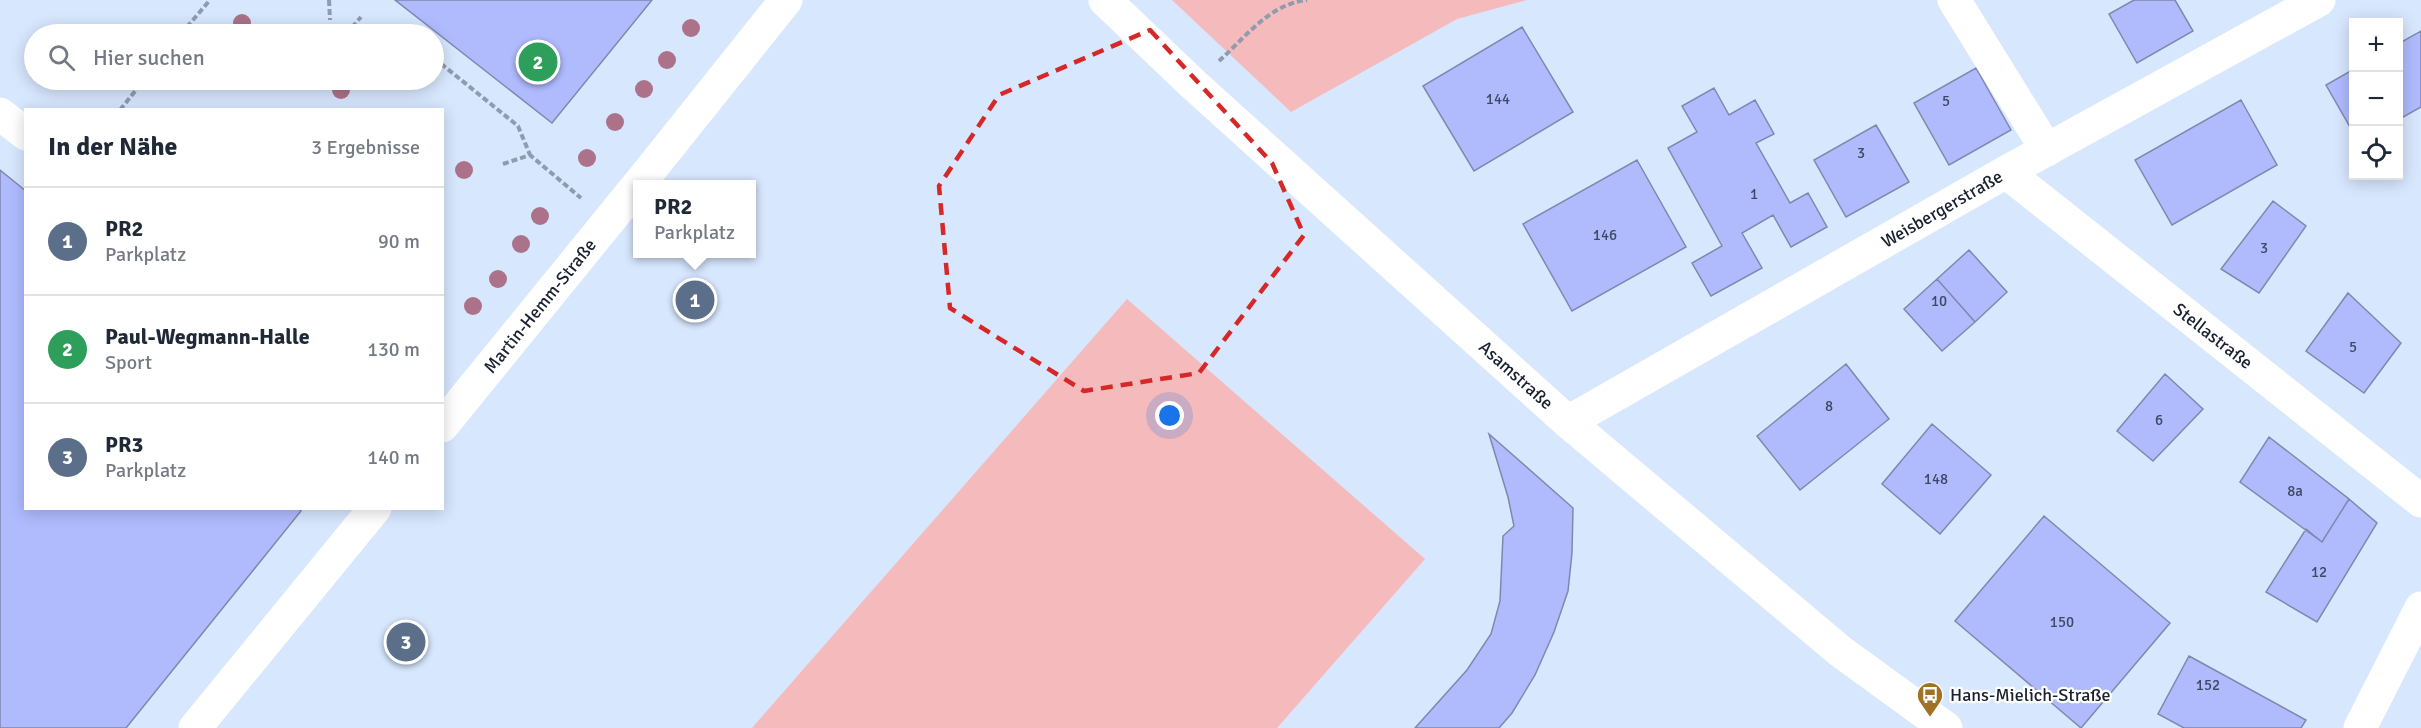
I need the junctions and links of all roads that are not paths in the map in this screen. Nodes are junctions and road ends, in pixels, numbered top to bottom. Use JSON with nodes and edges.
{"nodes":[{"id":1,"x":786,"y":0,"type":"edge"},
{"id":2,"x":1104,"y":0,"type":"edge"},
{"id":3,"x":1954,"y":0,"type":"edge"},
{"id":4,"x":2319,"y":0,"type":"edge"},
{"id":5,"x":0,"y":114,"type":"edge"},
{"id":6,"x":24,"y":132,"type":"edge"},
{"id":7,"x":2047,"y":150,"type":"junction"},
{"id":8,"x":2006,"y":172,"type":"junction"},
{"id":9,"x":642,"y":180,"type":"edge"},
{"id":10,"x":633,"y":191,"type":"edge"},
{"id":11,"x":1568,"y":422,"type":"junction"},
{"id":12,"x":444,"y":424,"type":"edge"},
{"id":13,"x":2421,"y":501,"type":"edge"},
{"id":14,"x":373,"y":510,"type":"edge"},
{"id":15,"x":2421,"y":608,"type":"edge"},
{"id":16,"x":195,"y":728,"type":"edge"},
{"id":17,"x":1946,"y":728,"type":"edge"},
{"id":18,"x":2360,"y":728,"type":"edge"}],
"edges":[{"from":1,"to":9,"type":"street","name":"Martin-Hemm-Straße"},
{"from":2,"to":11,"type":"street","name":"Asamstraße"},
{"from":3,"to":7,"type":"street"},
{"from":4,"to":7,"type":"street","name":"Weisbergerstraße"},
{"from":5,"to":6,"type":"street"},
{"from":7,"to":8,"type":"street","name":"Weisbergerstraße"},
{"from":8,"to":11,"type":"street","name":"Weisbergerstraße"},
{"from":8,"to":13,"type":"street","name":"Stellastraße"},
{"from":10,"to":12,"type":"street","name":"Martin-Hemm-Straße"},
{"from":11,"to":17,"type":"street","name":"Asamstraße"},
{"from":14,"to":16,"type":"street"},
{"from":15,"to":18,"type":"street"}]}
